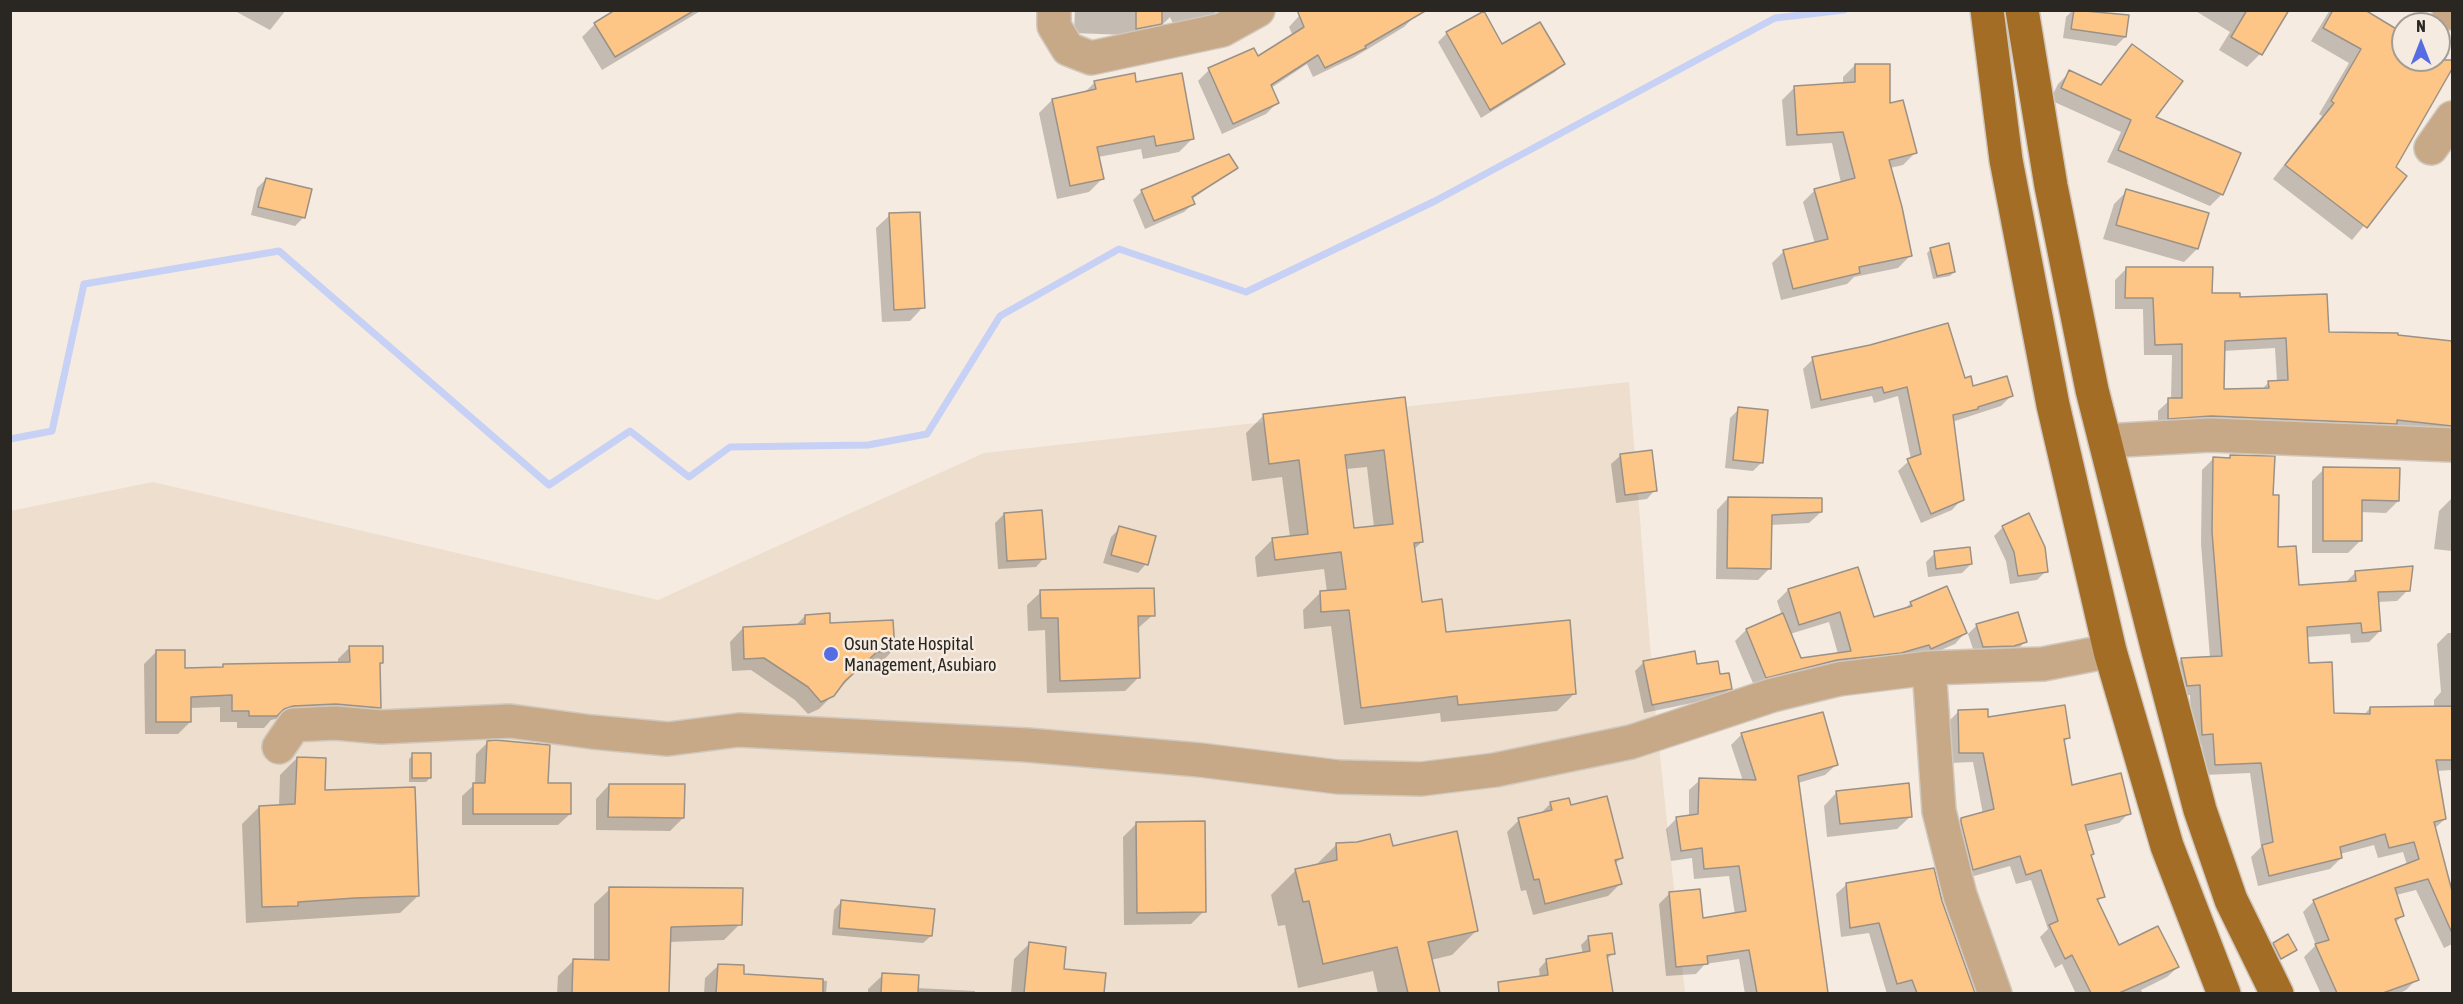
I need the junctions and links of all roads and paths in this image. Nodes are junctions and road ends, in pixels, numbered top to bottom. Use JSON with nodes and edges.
{"nodes":[{"id":1,"x":1054,"y":10,"type":"edge"},
{"id":2,"x":1258,"y":10,"type":"edge"},
{"id":3,"x":1987,"y":10,"type":"edge"},
{"id":4,"x":2024,"y":25,"type":"edge"},
{"id":5,"x":2452,"y":118,"type":"edge"},
{"id":6,"x":2431,"y":148,"type":"dead end"},
{"id":7,"x":2105,"y":441,"type":"junction"},
{"id":8,"x":2452,"y":445,"type":"edge"},
{"id":9,"x":2110,"y":651,"type":"junction"},
{"id":10,"x":1929,"y":668,"type":"junction"},
{"id":11,"x":279,"y":747,"type":"dead end"},
{"id":12,"x":1995,"y":993,"type":"edge"},
{"id":13,"x":2224,"y":993,"type":"edge"},
{"id":14,"x":2277,"y":993,"type":"edge"}],
"edges":[{"from":1,"to":2,"type":"street"},
{"from":3,"to":9,"type":"main road"},
{"from":4,"to":7,"type":"main road"},
{"from":5,"to":6,"type":"street"},
{"from":7,"to":8,"type":"street"},
{"from":7,"to":14,"type":"main road"},
{"from":9,"to":10,"type":"street"},
{"from":9,"to":13,"type":"main road"},
{"from":10,"to":11,"type":"street"},
{"from":10,"to":12,"type":"street"}]}
